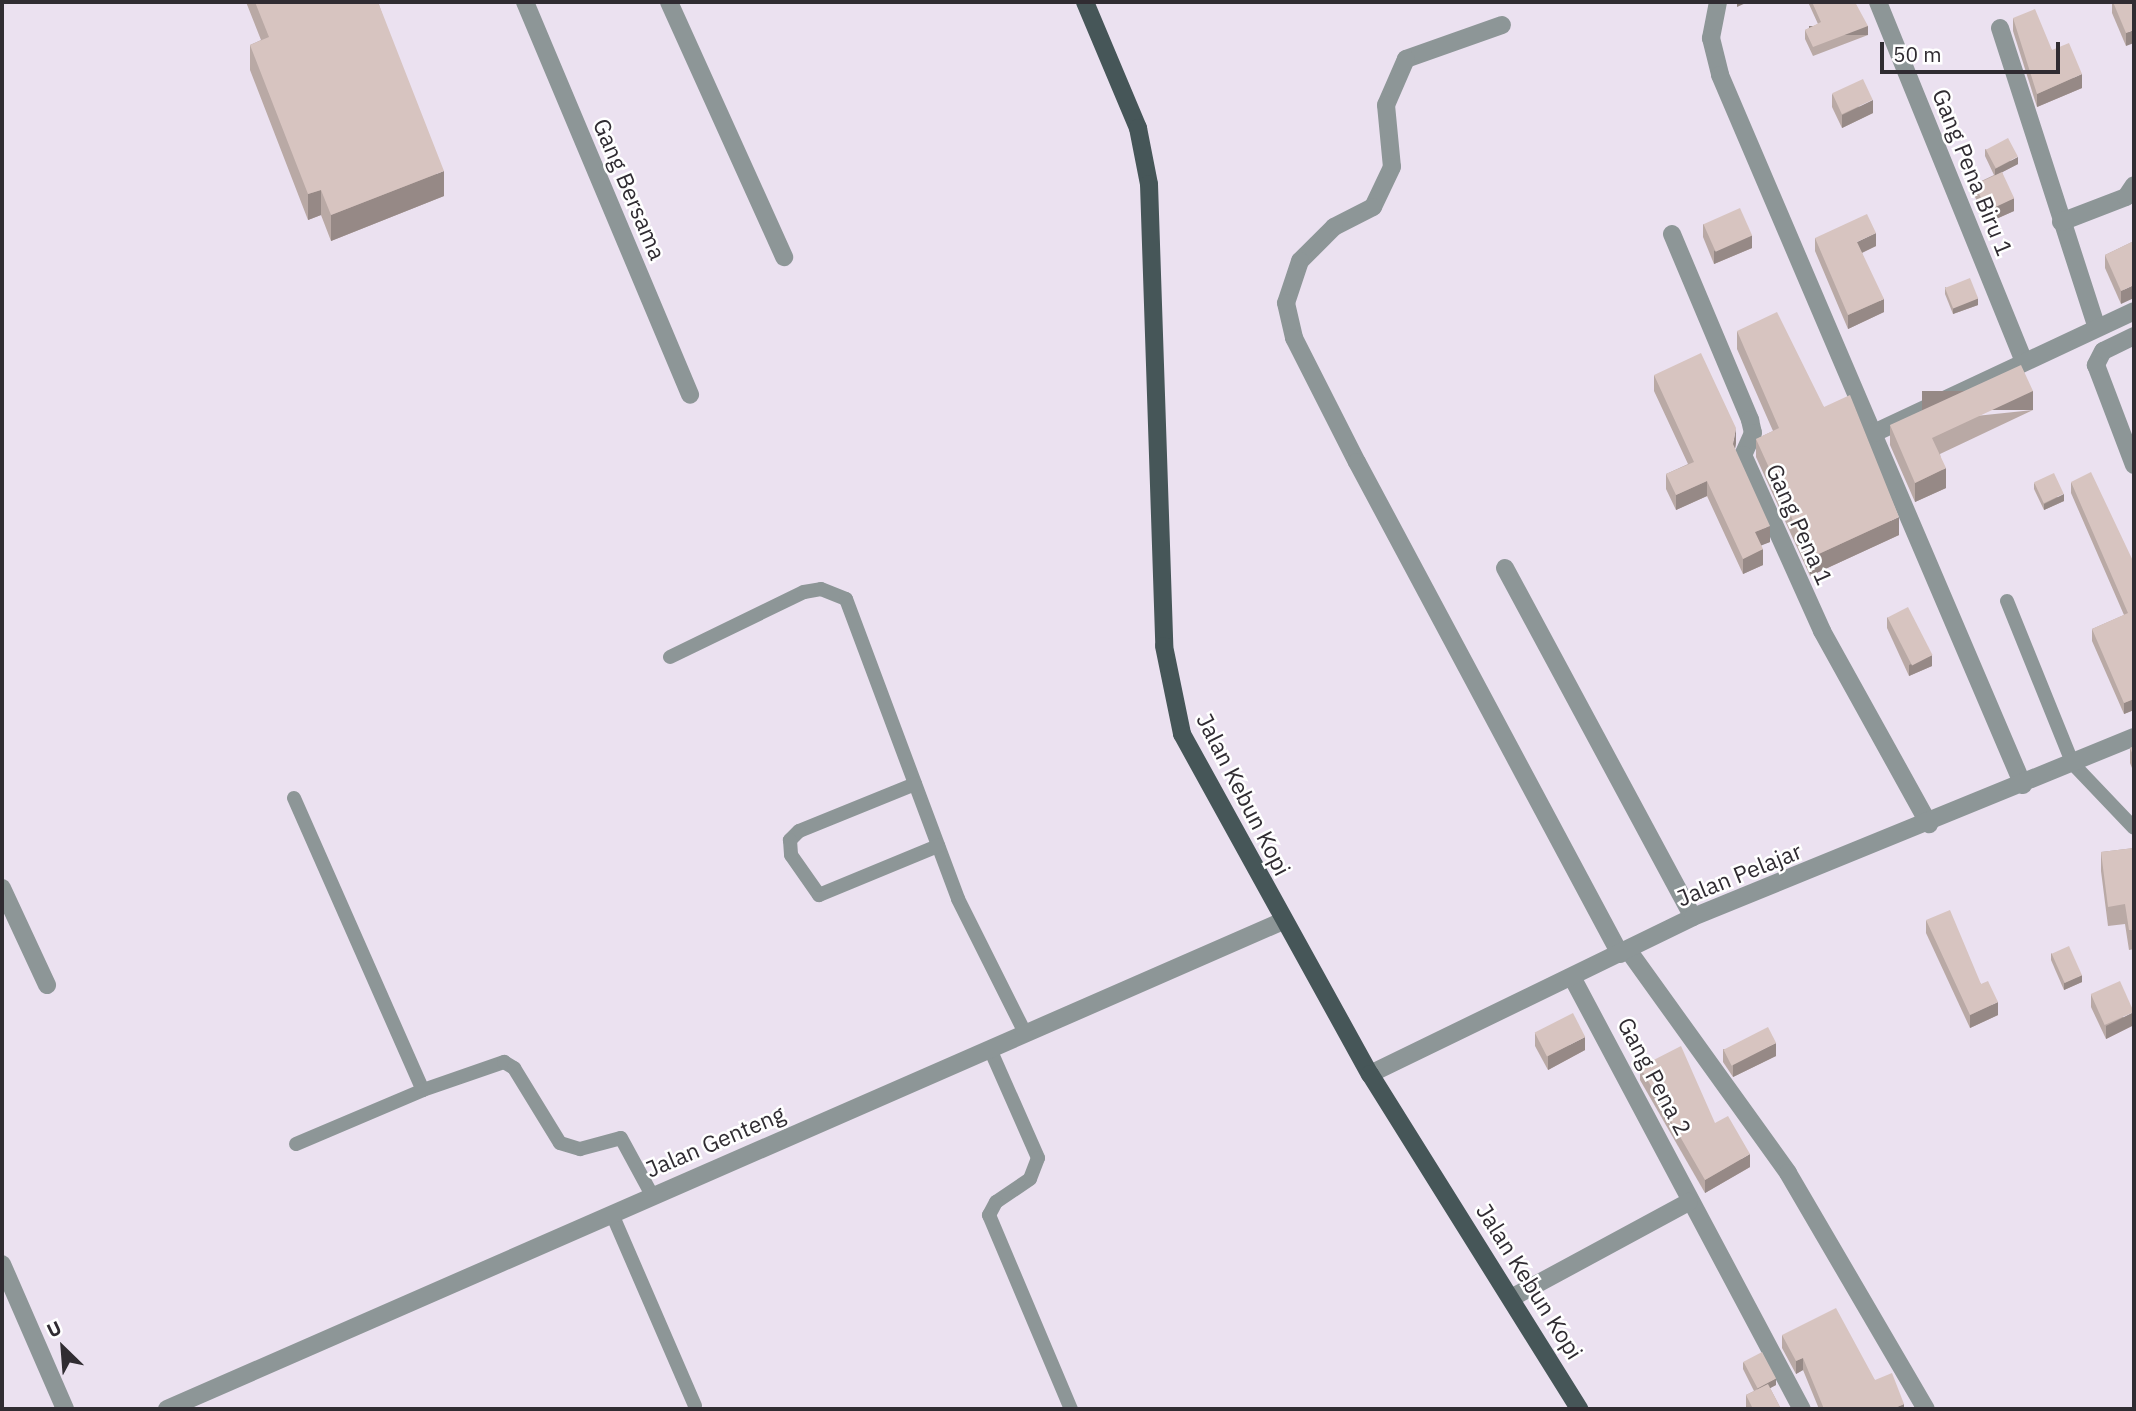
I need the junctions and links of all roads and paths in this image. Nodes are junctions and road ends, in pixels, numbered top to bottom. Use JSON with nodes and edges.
{"nodes":[{"id":1,"x":525,"y":2,"type":"edge"},
{"id":2,"x":669,"y":2,"type":"edge"},
{"id":3,"x":1085,"y":2,"type":"edge"},
{"id":4,"x":1718,"y":2,"type":"edge"},
{"id":5,"x":1878,"y":2,"type":"edge"},
{"id":6,"x":1502,"y":25,"type":"dead end"},
{"id":7,"x":2000,"y":28,"type":"dead end"},
{"id":8,"x":2134,"y":185,"type":"edge"},
{"id":9,"x":2061,"y":222,"type":"junction"},
{"id":10,"x":1672,"y":234,"type":"dead end"},
{"id":11,"x":784,"y":257,"type":"dead end"},
{"id":12,"x":2134,"y":311,"type":"edge"},
{"id":13,"x":2096,"y":327,"type":"junction"},
{"id":14,"x":2134,"y":336,"type":"edge"},
{"id":15,"x":2024,"y":361,"type":"junction"},
{"id":16,"x":690,"y":395,"type":"dead end"},
{"id":17,"x":1874,"y":433,"type":"junction"},
{"id":18,"x":2134,"y":465,"type":"edge"},
{"id":19,"x":1505,"y":568,"type":"dead end"},
{"id":20,"x":2007,"y":601,"type":"dead end"},
{"id":21,"x":670,"y":657,"type":"dead end"},
{"id":22,"x":2134,"y":737,"type":"edge"},
{"id":23,"x":2073,"y":764,"type":"junction"},
{"id":24,"x":915,"y":784,"type":"junction"},
{"id":25,"x":2023,"y":785,"type":"junction"},
{"id":26,"x":294,"y":798,"type":"dead end"},
{"id":27,"x":1929,"y":824,"type":"junction"},
{"id":28,"x":2134,"y":828,"type":"edge"},
{"id":29,"x":937,"y":846,"type":"junction"},
{"id":30,"x":2,"y":888,"type":"edge"},
{"id":31,"x":1693,"y":917,"type":"junction"},
{"id":32,"x":1283,"y":921,"type":"junction"},
{"id":33,"x":1624,"y":952,"type":"junction"},
{"id":34,"x":1572,"y":977,"type":"junction"},
{"id":35,"x":47,"y":985,"type":"dead end"},
{"id":36,"x":1025,"y":1033,"type":"junction"},
{"id":37,"x":990,"y":1049,"type":"junction"},
{"id":38,"x":1370,"y":1074,"type":"junction"},
{"id":39,"x":424,"y":1090,"type":"junction"},
{"id":40,"x":296,"y":1144,"type":"dead end"},
{"id":41,"x":652,"y":1195,"type":"junction"},
{"id":42,"x":1689,"y":1202,"type":"junction"},
{"id":43,"x":612,"y":1214,"type":"junction"},
{"id":44,"x":2,"y":1264,"type":"edge"},
{"id":45,"x":1513,"y":1297,"type":"junction"},
{"id":46,"x":695,"y":1406,"type":"dead end"},
{"id":47,"x":65,"y":1409,"type":"edge"},
{"id":48,"x":167,"y":1409,"type":"edge"},
{"id":49,"x":1071,"y":1409,"type":"edge"},
{"id":50,"x":1579,"y":1409,"type":"edge"},
{"id":51,"x":1802,"y":1409,"type":"edge"},
{"id":52,"x":1926,"y":1409,"type":"edge"}],
"edges":[{"from":1,"to":16,"type":"street","name":"Gang Bersama"},
{"from":2,"to":11,"type":"street"},
{"from":3,"to":32,"type":"main road","name":"Jalan Kebun Kopi"},
{"from":4,"to":17,"type":"street"},
{"from":5,"to":15,"type":"street","name":"Gang Pena Biru 1"},
{"from":6,"to":33,"type":"street"},
{"from":7,"to":9,"type":"street"},
{"from":8,"to":9,"type":"street"},
{"from":9,"to":13,"type":"street"},
{"from":10,"to":27,"type":"street","name":"Gang Pena 1"},
{"from":12,"to":13,"type":"street"},
{"from":13,"to":15,"type":"street"},
{"from":14,"to":18,"type":"street"},
{"from":15,"to":17,"type":"street"},
{"from":17,"to":25,"type":"street"},
{"from":19,"to":31,"type":"street"},
{"from":20,"to":23,"type":"lane"},
{"from":21,"to":24,"type":"lane"},
{"from":22,"to":23,"type":"street","name":"Jalan Pelajar"},
{"from":23,"to":25,"type":"street","name":"Jalan Pelajar"},
{"from":23,"to":28,"type":"lane"},
{"from":24,"to":29,"type":"lane"},
{"from":24,"to":29,"type":"lane"},
{"from":25,"to":27,"type":"street","name":"Jalan Pelajar"},
{"from":26,"to":39,"type":"lane"},
{"from":27,"to":31,"type":"street","name":"Jalan Pelajar"},
{"from":29,"to":36,"type":"lane"},
{"from":30,"to":35,"type":"street"},
{"from":31,"to":33,"type":"street","name":"Jalan Pelajar"},
{"from":32,"to":36,"type":"street","name":"Jalan Genteng"},
{"from":32,"to":38,"type":"main road","name":"Jalan Kebun Kopi"},
{"from":33,"to":34,"type":"street","name":"Jalan Pelajar"},
{"from":33,"to":52,"type":"street"},
{"from":34,"to":38,"type":"street","name":"Jalan Pelajar"},
{"from":34,"to":42,"type":"street","name":"Gang Pena 2"},
{"from":36,"to":37,"type":"street","name":"Jalan Genteng"},
{"from":37,"to":41,"type":"street","name":"Jalan Genteng"},
{"from":37,"to":49,"type":"lane"},
{"from":38,"to":45,"type":"main road","name":"Jalan Kebun Kopi"},
{"from":39,"to":40,"type":"lane"},
{"from":39,"to":41,"type":"lane"},
{"from":41,"to":43,"type":"street","name":"Jalan Genteng"},
{"from":42,"to":45,"type":"street"},
{"from":42,"to":51,"type":"street","name":"Gang Pena 2"},
{"from":43,"to":46,"type":"lane"},
{"from":43,"to":48,"type":"street","name":"Jalan Genteng"},
{"from":44,"to":47,"type":"street"},
{"from":45,"to":50,"type":"main road","name":"Jalan Kebun Kopi"}]}
